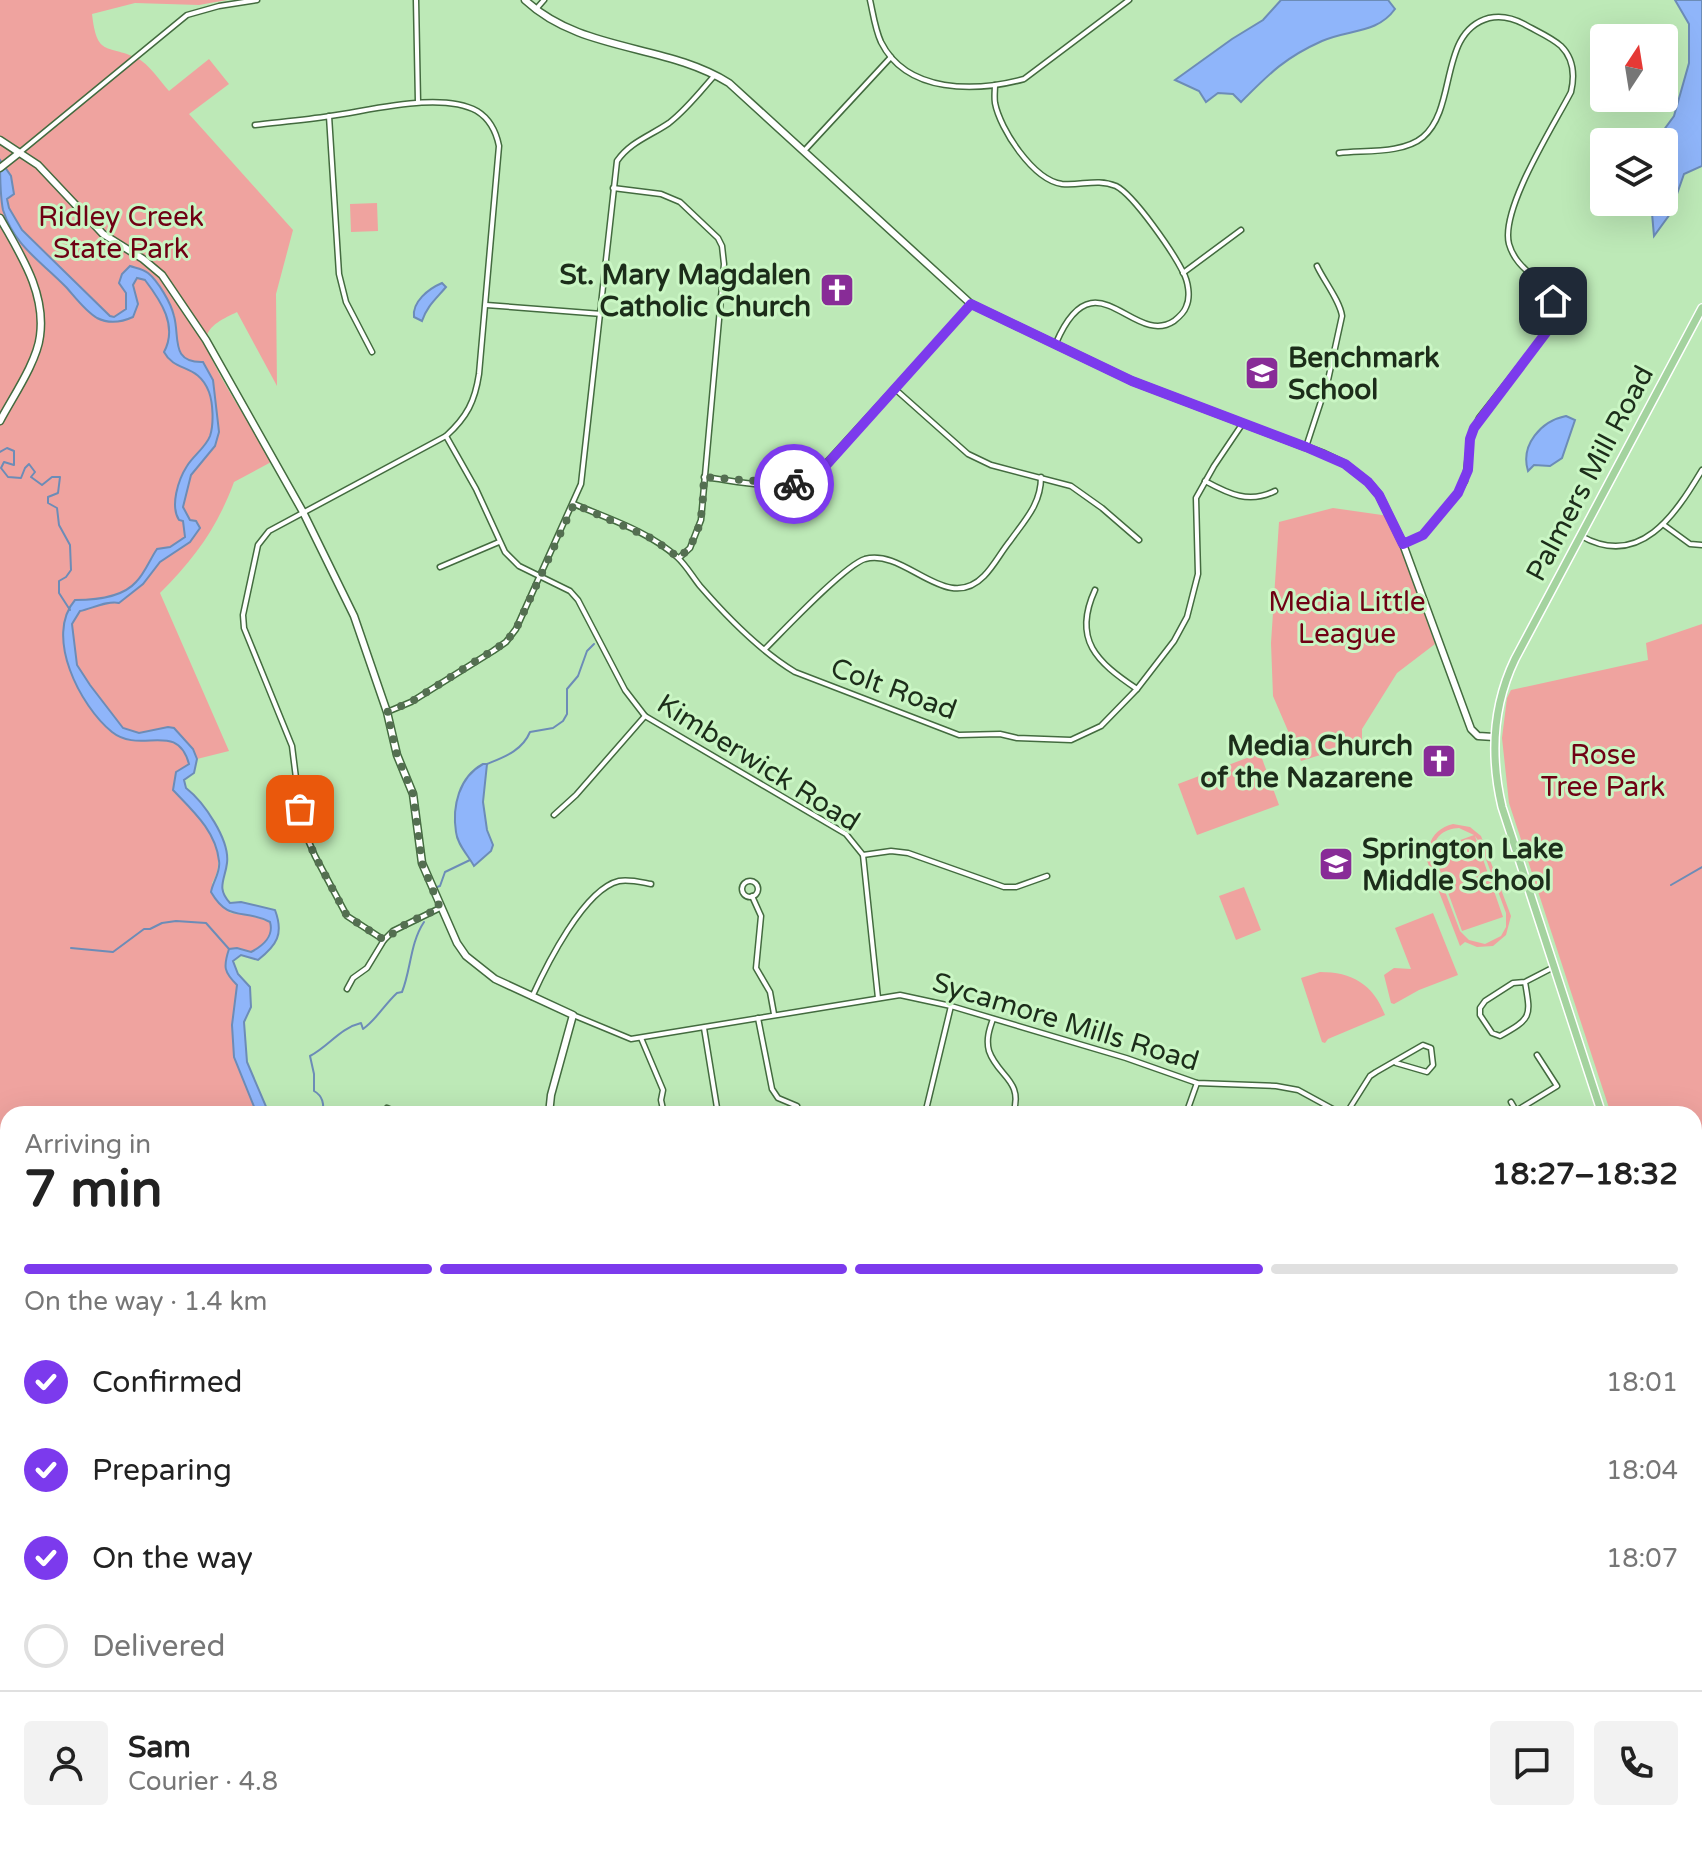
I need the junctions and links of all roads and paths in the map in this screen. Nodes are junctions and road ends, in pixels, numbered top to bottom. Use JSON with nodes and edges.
{"nodes":[{"id":1,"x":257,"y":0,"type":"edge"},
{"id":2,"x":416,"y":0,"type":"edge"},
{"id":3,"x":525,"y":0,"type":"edge"},
{"id":4,"x":544,"y":0,"type":"edge"},
{"id":5,"x":870,"y":0,"type":"edge"},
{"id":6,"x":1129,"y":0,"type":"edge"},
{"id":7,"x":535,"y":9,"type":"junction"},
{"id":8,"x":891,"y":57,"type":"junction"},
{"id":9,"x":716,"y":75,"type":"junction"},
{"id":10,"x":995,"y":85,"type":"junction"},
{"id":11,"x":418,"y":102,"type":"junction"},
{"id":12,"x":329,"y":116,"type":"junction"},
{"id":13,"x":255,"y":125,"type":"dead end"},
{"id":14,"x":0,"y":140,"type":"edge"},
{"id":15,"x":804,"y":151,"type":"junction"},
{"id":16,"x":19,"y":153,"type":"junction"},
{"id":17,"x":1339,"y":153,"type":"dead end"},
{"id":18,"x":0,"y":168,"type":"edge"},
{"id":19,"x":613,"y":188,"type":"junction"},
{"id":20,"x":0,"y":218,"type":"edge"},
{"id":21,"x":1241,"y":230,"type":"dead end"},
{"id":22,"x":1317,"y":266,"type":"dead end"},
{"id":23,"x":1183,"y":273,"type":"junction"},
{"id":24,"x":971,"y":304,"type":"junction"},
{"id":25,"x":486,"y":305,"type":"junction"},
{"id":26,"x":1702,"y":308,"type":"edge"},
{"id":27,"x":602,"y":314,"type":"junction"},
{"id":28,"x":1055,"y":346,"type":"junction"},
{"id":29,"x":372,"y":352,"type":"dead end"},
{"id":30,"x":895,"y":389,"type":"junction"},
{"id":31,"x":0,"y":421,"type":"edge"},
{"id":32,"x":1244,"y":423,"type":"junction"},
{"id":33,"x":446,"y":436,"type":"junction"},
{"id":34,"x":1306,"y":447,"type":"junction"},
{"id":35,"x":1702,"y":470,"type":"edge"},
{"id":36,"x":704,"y":477,"type":"junction"},
{"id":37,"x":1041,"y":477,"type":"junction"},
{"id":38,"x":1205,"y":481,"type":"junction"},
{"id":39,"x":1275,"y":491,"type":"dead end"},
{"id":40,"x":574,"y":504,"type":"junction"},
{"id":41,"x":303,"y":512,"type":"junction"},
{"id":42,"x":1664,"y":525,"type":"junction"},
{"id":43,"x":1581,"y":536,"type":"junction"},
{"id":44,"x":1139,"y":540,"type":"dead end"},
{"id":45,"x":499,"y":542,"type":"junction"},
{"id":46,"x":1403,"y":544,"type":"junction"},
{"id":47,"x":1702,"y":545,"type":"edge"},
{"id":48,"x":679,"y":558,"type":"junction"},
{"id":49,"x":440,"y":567,"type":"dead end"},
{"id":50,"x":540,"y":576,"type":"junction"},
{"id":51,"x":1095,"y":590,"type":"dead end"},
{"id":52,"x":764,"y":649,"type":"junction"},
{"id":53,"x":1137,"y":689,"type":"junction"},
{"id":54,"x":387,"y":712,"type":"junction"},
{"id":55,"x":645,"y":716,"type":"junction"},
{"id":56,"x":1494,"y":737,"type":"junction"},
{"id":57,"x":554,"y":815,"type":"dead end"},
{"id":58,"x":863,"y":855,"type":"junction"},
{"id":59,"x":1047,"y":876,"type":"dead end"},
{"id":60,"x":651,"y":884,"type":"dead end"},
{"id":61,"x":752,"y":896,"type":"dead end"},
{"id":62,"x":440,"y":908,"type":"junction"},
{"id":63,"x":384,"y":940,"type":"junction"},
{"id":64,"x":1554,"y":967,"type":"junction"},
{"id":65,"x":1525,"y":982,"type":"junction"},
{"id":66,"x":347,"y":989,"type":"dead end"},
{"id":67,"x":532,"y":997,"type":"junction"},
{"id":68,"x":878,"y":998,"type":"junction"},
{"id":69,"x":951,"y":1006,"type":"junction"},
{"id":70,"x":774,"y":1014,"type":"junction"},
{"id":71,"x":573,"y":1015,"type":"junction"},
{"id":72,"x":758,"y":1018,"type":"junction"},
{"id":73,"x":993,"y":1019,"type":"junction"},
{"id":74,"x":704,"y":1028,"type":"junction"},
{"id":75,"x":641,"y":1038,"type":"junction"},
{"id":76,"x":1537,"y":1055,"type":"dead end"},
{"id":77,"x":1396,"y":1063,"type":"junction"},
{"id":78,"x":1197,"y":1083,"type":"junction"},
{"id":79,"x":1511,"y":1102,"type":"dead end"},
{"id":80,"x":550,"y":1106,"type":"edge"},
{"id":81,"x":662,"y":1106,"type":"edge"},
{"id":82,"x":717,"y":1106,"type":"edge"},
{"id":83,"x":797,"y":1106,"type":"dead end"},
{"id":84,"x":927,"y":1106,"type":"edge"},
{"id":85,"x":1014,"y":1106,"type":"edge"},
{"id":86,"x":1189,"y":1106,"type":"edge"},
{"id":87,"x":1330,"y":1106,"type":"edge"},
{"id":88,"x":1349,"y":1106,"type":"edge"},
{"id":89,"x":1513,"y":1106,"type":"edge"},
{"id":90,"x":1526,"y":1106,"type":"edge"},
{"id":91,"x":1599,"y":1106,"type":"edge"}],
"edges":[{"from":1,"to":16,"type":"street"},
{"from":2,"to":11,"type":"street"},
{"from":3,"to":7,"type":"street"},
{"from":4,"to":7,"type":"street"},
{"from":5,"to":8,"type":"street"},
{"from":6,"to":10,"type":"street"},
{"from":7,"to":9,"type":"street"},
{"from":8,"to":10,"type":"street"},
{"from":8,"to":15,"type":"street"},
{"from":9,"to":15,"type":"street"},
{"from":9,"to":19,"type":"street"},
{"from":10,"to":23,"type":"street"},
{"from":11,"to":12,"type":"street"},
{"from":11,"to":25,"type":"street"},
{"from":12,"to":13,"type":"street"},
{"from":12,"to":29,"type":"street"},
{"from":14,"to":16,"type":"street"},
{"from":15,"to":24,"type":"street"},
{"from":16,"to":18,"type":"street"},
{"from":16,"to":41,"type":"street"},
{"from":17,"to":46,"type":"street"},
{"from":19,"to":27,"type":"street"},
{"from":19,"to":36,"type":"street"},
{"from":20,"to":31,"type":"street"},
{"from":21,"to":23,"type":"street"},
{"from":22,"to":34,"type":"street"},
{"from":23,"to":28,"type":"street"},
{"from":24,"to":28,"type":"street"},
{"from":24,"to":30,"type":"street"},
{"from":25,"to":27,"type":"street"},
{"from":25,"to":33,"type":"street"},
{"from":26,"to":43,"type":"main road","name":"Palmers Mill Road"},
{"from":27,"to":40,"type":"street"},
{"from":28,"to":32,"type":"street"},
{"from":30,"to":36,"type":"street"},
{"from":30,"to":37,"type":"street"},
{"from":32,"to":34,"type":"street"},
{"from":32,"to":38,"type":"street","name":"Colt Road"},
{"from":33,"to":41,"type":"street"},
{"from":33,"to":45,"type":"street","name":"Kimberwick Road"},
{"from":34,"to":46,"type":"street"},
{"from":35,"to":42,"type":"street"},
{"from":36,"to":48,"type":"street"},
{"from":37,"to":44,"type":"street"},
{"from":37,"to":52,"type":"street"},
{"from":38,"to":39,"type":"street"},
{"from":38,"to":53,"type":"street","name":"Colt Road"},
{"from":40,"to":48,"type":"street","name":"Colt Road"},
{"from":40,"to":50,"type":"street"},
{"from":41,"to":54,"type":"street"},
{"from":41,"to":63,"type":"street"},
{"from":42,"to":43,"type":"street"},
{"from":42,"to":47,"type":"street"},
{"from":43,"to":56,"type":"main road","name":"Palmers Mill Road"},
{"from":45,"to":49,"type":"street"},
{"from":45,"to":50,"type":"street","name":"Kimberwick Road"},
{"from":46,"to":56,"type":"street"},
{"from":48,"to":52,"type":"street","name":"Colt Road"},
{"from":50,"to":54,"type":"street"},
{"from":50,"to":55,"type":"street","name":"Kimberwick Road"},
{"from":51,"to":53,"type":"street"},
{"from":52,"to":53,"type":"street","name":"Colt Road"},
{"from":54,"to":62,"type":"street"},
{"from":55,"to":57,"type":"street"},
{"from":55,"to":58,"type":"street","name":"Kimberwick Road"},
{"from":56,"to":64,"type":"main road","name":"Palmers Mill Road"},
{"from":58,"to":59,"type":"street"},
{"from":58,"to":68,"type":"street","name":"Kimberwick Road"},
{"from":60,"to":67,"type":"street"},
{"from":61,"to":70,"type":"street"},
{"from":62,"to":63,"type":"street"},
{"from":62,"to":67,"type":"street"},
{"from":63,"to":66,"type":"street"},
{"from":64,"to":65,"type":"street"},
{"from":64,"to":91,"type":"main road","name":"Palmers Mill Road"},
{"from":65,"to":65,"type":"street"},
{"from":67,"to":71,"type":"street"},
{"from":68,"to":69,"type":"street","name":"Sycamore Mills Road"},
{"from":68,"to":70,"type":"street","name":"Sycamore Mills Road"},
{"from":69,"to":73,"type":"street","name":"Sycamore Mills Road"},
{"from":69,"to":84,"type":"street"},
{"from":70,"to":72,"type":"street","name":"Sycamore Mills Road"},
{"from":71,"to":75,"type":"street","name":"Sycamore Mills Road"},
{"from":71,"to":80,"type":"street"},
{"from":72,"to":74,"type":"street","name":"Sycamore Mills Road"},
{"from":72,"to":83,"type":"street"},
{"from":73,"to":78,"type":"street","name":"Sycamore Mills Road"},
{"from":73,"to":85,"type":"street"},
{"from":74,"to":75,"type":"street","name":"Sycamore Mills Road"},
{"from":74,"to":82,"type":"street"},
{"from":75,"to":81,"type":"street"},
{"from":76,"to":90,"type":"street"},
{"from":77,"to":77,"type":"street"},
{"from":77,"to":88,"type":"street"},
{"from":78,"to":86,"type":"street"},
{"from":78,"to":87,"type":"street","name":"Sycamore Mills Road"},
{"from":79,"to":89,"type":"street"}]}
